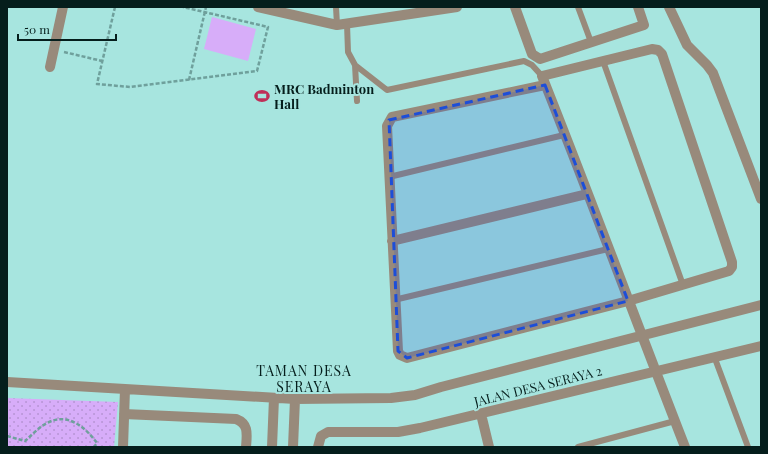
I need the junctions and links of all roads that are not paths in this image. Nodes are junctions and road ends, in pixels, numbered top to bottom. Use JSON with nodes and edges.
{"nodes":[{"id":1,"x":63,"y":7,"type":"edge"},
{"id":2,"x":258,"y":7,"type":"edge"},
{"id":3,"x":336,"y":7,"type":"edge"},
{"id":4,"x":457,"y":7,"type":"edge"},
{"id":5,"x":515,"y":7,"type":"edge"},
{"id":6,"x":578,"y":7,"type":"edge"},
{"id":7,"x":638,"y":7,"type":"edge"},
{"id":8,"x":669,"y":7,"type":"edge"},
{"id":9,"x":342,"y":25,"type":"junction"},
{"id":10,"x":591,"y":42,"type":"junction"},
{"id":11,"x":603,"y":62,"type":"junction"},
{"id":12,"x":355,"y":65,"type":"junction"},
{"id":13,"x":50,"y":67,"type":"dead end"},
{"id":14,"x":544,"y":81,"type":"junction"},
{"id":15,"x":357,"y":101,"type":"dead end"},
{"id":16,"x":564,"y":135,"type":"junction"},
{"id":17,"x":389,"y":177,"type":"junction"},
{"id":18,"x":587,"y":194,"type":"junction"},
{"id":19,"x":761,"y":199,"type":"edge"},
{"id":20,"x":392,"y":241,"type":"junction"},
{"id":21,"x":608,"y":249,"type":"junction"},
{"id":22,"x":683,"y":284,"type":"junction"},
{"id":23,"x":394,"y":300,"type":"junction"},
{"id":24,"x":628,"y":301,"type":"junction"},
{"id":25,"x":761,"y":305,"type":"edge"},
{"id":26,"x":642,"y":336,"type":"junction"},
{"id":27,"x":761,"y":346,"type":"edge"},
{"id":28,"x":714,"y":356,"type":"junction"},
{"id":29,"x":655,"y":370,"type":"junction"},
{"id":30,"x":7,"y":382,"type":"edge"},
{"id":31,"x":125,"y":389,"type":"junction"},
{"id":32,"x":274,"y":398,"type":"junction"},
{"id":33,"x":295,"y":399,"type":"junction"},
{"id":34,"x":124,"y":414,"type":"junction"},
{"id":35,"x":481,"y":414,"type":"junction"},
{"id":36,"x":675,"y":421,"type":"junction"},
{"id":37,"x":122,"y":447,"type":"edge"},
{"id":38,"x":246,"y":447,"type":"edge"},
{"id":39,"x":272,"y":447,"type":"edge"},
{"id":40,"x":293,"y":447,"type":"edge"},
{"id":41,"x":318,"y":447,"type":"edge"},
{"id":42,"x":489,"y":447,"type":"edge"},
{"id":43,"x":578,"y":447,"type":"edge"},
{"id":44,"x":686,"y":447,"type":"edge"},
{"id":45,"x":748,"y":447,"type":"edge"}],
"edges":[{"from":1,"to":13,"type":"street"},
{"from":2,"to":9,"type":"street"},
{"from":3,"to":9,"type":"lane"},
{"from":4,"to":9,"type":"street"},
{"from":5,"to":10,"type":"street"},
{"from":6,"to":10,"type":"lane"},
{"from":7,"to":10,"type":"street"},
{"from":8,"to":19,"type":"street"},
{"from":9,"to":12,"type":"lane"},
{"from":11,"to":14,"type":"street"},
{"from":11,"to":22,"type":"lane"},
{"from":11,"to":22,"type":"street"},
{"from":12,"to":14,"type":"lane"},
{"from":12,"to":15,"type":"lane"},
{"from":14,"to":16,"type":"street"},
{"from":14,"to":17,"type":"street"},
{"from":16,"to":17,"type":"lane"},
{"from":16,"to":18,"type":"street"},
{"from":17,"to":20,"type":"street"},
{"from":18,"to":20,"type":"street"},
{"from":18,"to":21,"type":"street"},
{"from":20,"to":23,"type":"street"},
{"from":21,"to":23,"type":"lane"},
{"from":21,"to":24,"type":"street"},
{"from":22,"to":24,"type":"street"},
{"from":23,"to":24,"type":"street"},
{"from":24,"to":26,"type":"street"},
{"from":25,"to":26,"type":"street"},
{"from":26,"to":29,"type":"street"},
{"from":26,"to":33,"type":"street"},
{"from":27,"to":28,"type":"street","name":"JALAN DESA SERAYA 2"},
{"from":28,"to":29,"type":"street","name":"JALAN DESA SERAYA 2"},
{"from":28,"to":45,"type":"lane"},
{"from":29,"to":35,"type":"street","name":"JALAN DESA SERAYA 2"},
{"from":29,"to":36,"type":"street"},
{"from":30,"to":31,"type":"street"},
{"from":31,"to":32,"type":"street"},
{"from":31,"to":34,"type":"street"},
{"from":32,"to":33,"type":"street"},
{"from":32,"to":39,"type":"street"},
{"from":33,"to":40,"type":"street"},
{"from":34,"to":37,"type":"street"},
{"from":34,"to":38,"type":"street"},
{"from":35,"to":41,"type":"street","name":"JALAN DESA SERAYA 2"},
{"from":35,"to":42,"type":"street"},
{"from":36,"to":43,"type":"lane"},
{"from":36,"to":44,"type":"street"}]}
